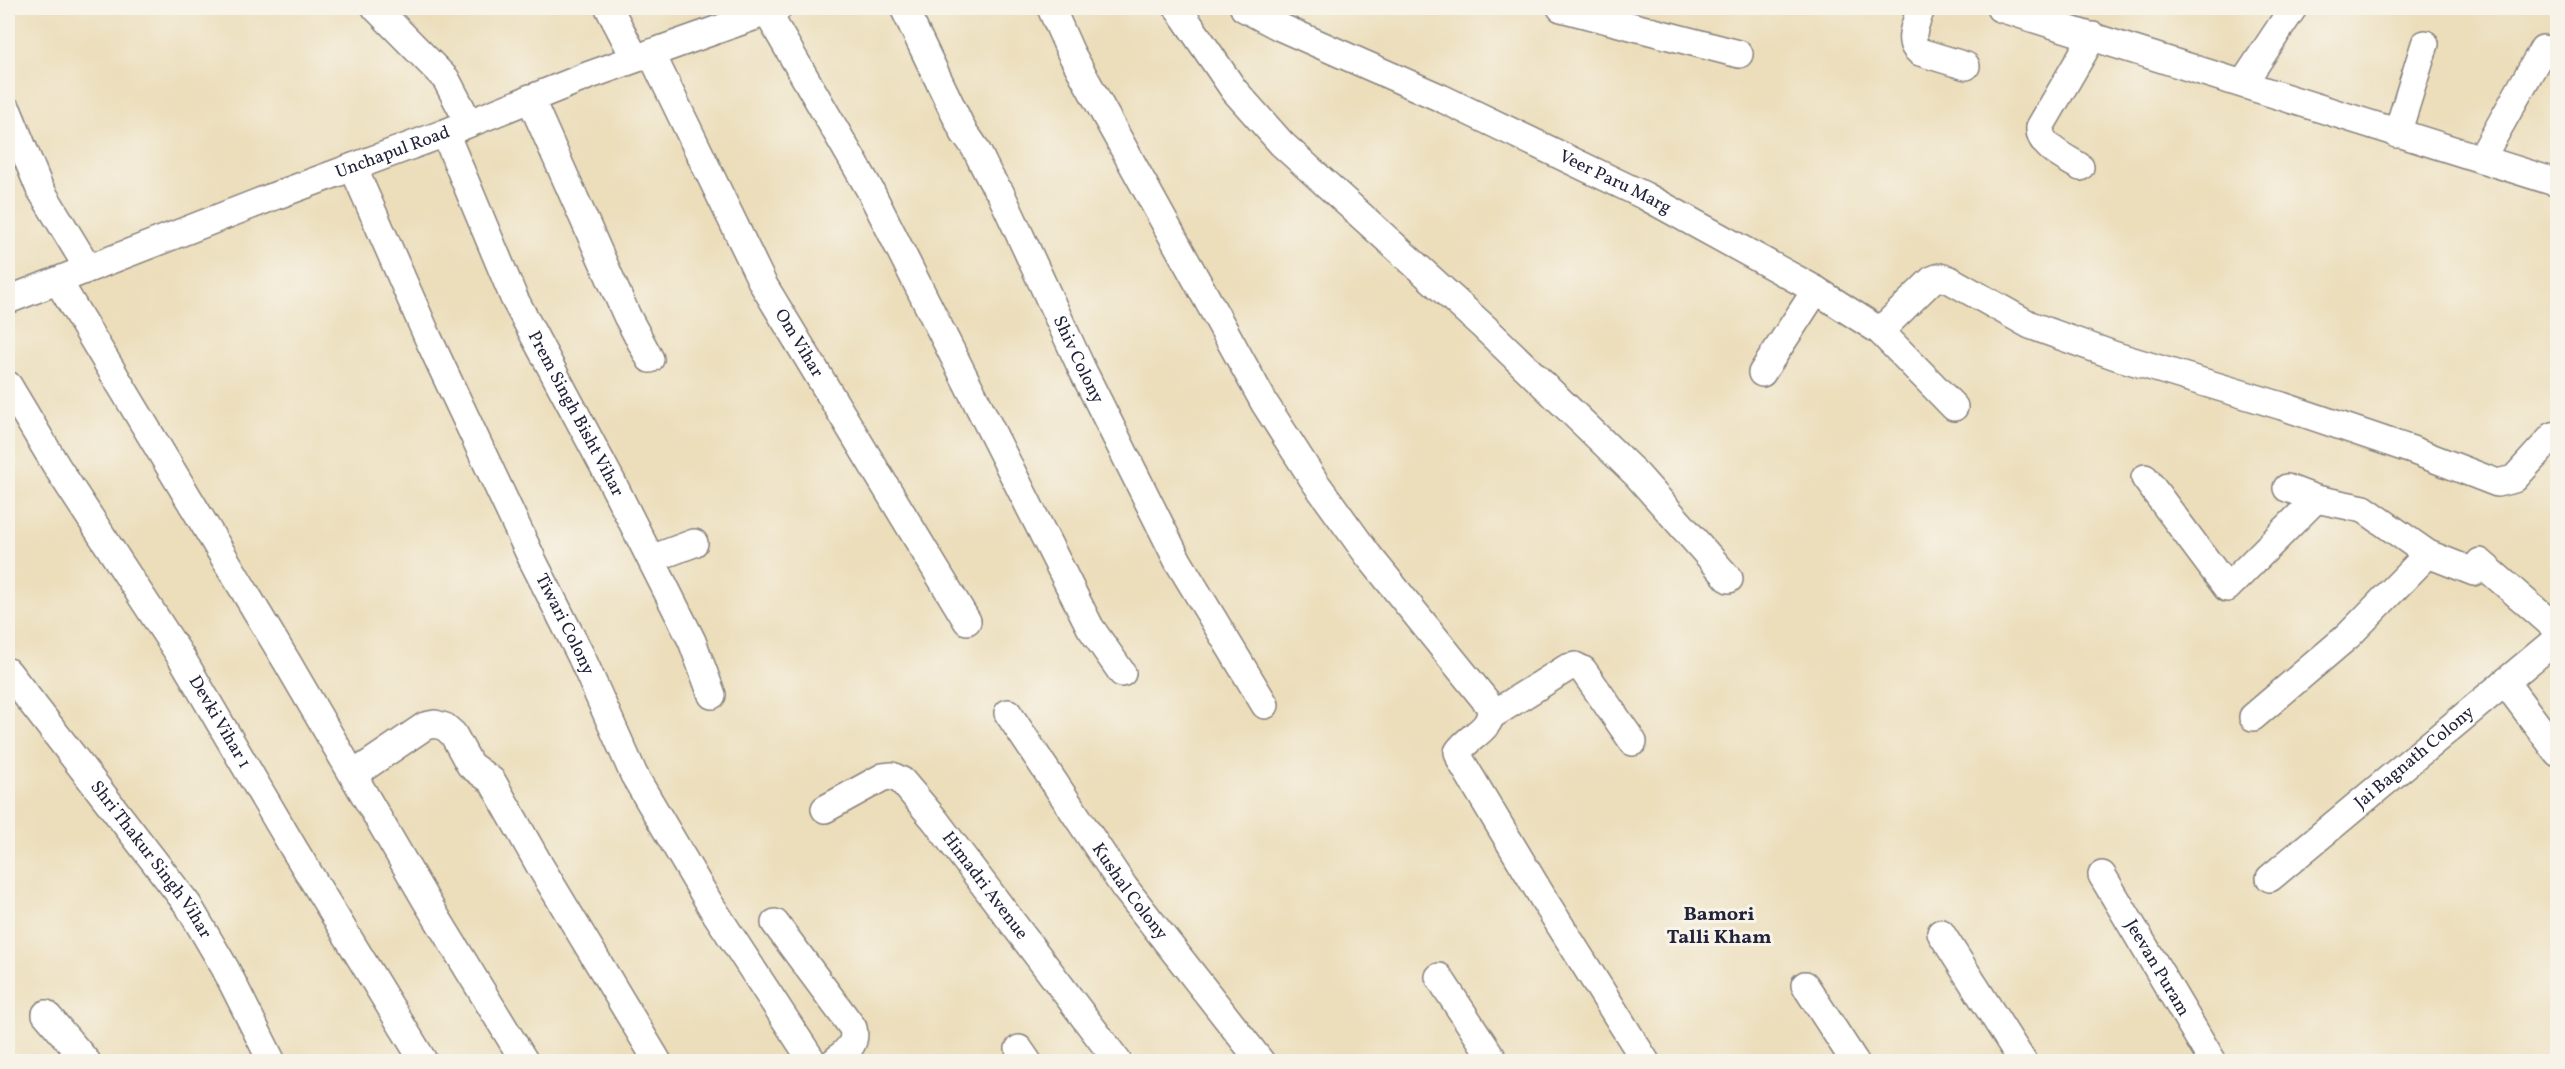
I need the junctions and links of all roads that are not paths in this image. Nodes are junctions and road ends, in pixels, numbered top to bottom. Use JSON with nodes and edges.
{"nodes":[{"id":1,"x":376,"y":8,"type":"edge"},
{"id":2,"x":609,"y":8,"type":"edge"},
{"id":3,"x":904,"y":8,"type":"edge"},
{"id":4,"x":1052,"y":8,"type":"edge"},
{"id":5,"x":1179,"y":8,"type":"edge"},
{"id":6,"x":1245,"y":8,"type":"edge"},
{"id":7,"x":1568,"y":8,"type":"edge"},
{"id":8,"x":1921,"y":8,"type":"edge"},
{"id":9,"x":2000,"y":8,"type":"edge"},
{"id":10,"x":2293,"y":8,"type":"edge"},
{"id":11,"x":773,"y":10,"type":"edge"},
{"id":12,"x":2093,"y":36,"type":"junction"},
{"id":13,"x":2425,"y":44,"type":"dead end"},
{"id":14,"x":2543,"y":50,"type":"dead end"},
{"id":15,"x":1739,"y":54,"type":"dead end"},
{"id":16,"x":643,"y":55,"type":"junction"},
{"id":17,"x":1966,"y":66,"type":"dead end"},
{"id":18,"x":2244,"y":82,"type":"junction"},
{"id":19,"x":530,"y":98,"type":"junction"},
{"id":20,"x":8,"y":111,"type":"edge"},
{"id":21,"x":457,"y":128,"type":"junction"},
{"id":22,"x":2397,"y":134,"type":"junction"},
{"id":23,"x":2481,"y":159,"type":"junction"},
{"id":24,"x":353,"y":167,"type":"junction"},
{"id":25,"x":2080,"y":167,"type":"dead end"},
{"id":26,"x":2558,"y":183,"type":"edge"},
{"id":27,"x":88,"y":267,"type":"junction"},
{"id":28,"x":58,"y":282,"type":"junction"},
{"id":29,"x":1816,"y":290,"type":"junction"},
{"id":30,"x":8,"y":300,"type":"edge"},
{"id":31,"x":1880,"y":331,"type":"junction"},
{"id":32,"x":650,"y":359,"type":"dead end"},
{"id":33,"x":1762,"y":374,"type":"dead end"},
{"id":34,"x":8,"y":385,"type":"edge"},
{"id":35,"x":1954,"y":407,"type":"dead end"},
{"id":36,"x":2558,"y":435,"type":"edge"},
{"id":37,"x":2145,"y":478,"type":"dead end"},
{"id":38,"x":2287,"y":489,"type":"dead end"},
{"id":39,"x":2316,"y":499,"type":"junction"},
{"id":40,"x":694,"y":543,"type":"dead end"},
{"id":41,"x":2428,"y":554,"type":"junction"},
{"id":42,"x":651,"y":559,"type":"junction"},
{"id":43,"x":1729,"y":579,"type":"dead end"},
{"id":44,"x":967,"y":621,"type":"dead end"},
{"id":45,"x":2558,"y":630,"type":"edge"},
{"id":46,"x":2558,"y":638,"type":"edge"},
{"id":47,"x":8,"y":672,"type":"edge"},
{"id":48,"x":1122,"y":673,"type":"dead end"},
{"id":49,"x":2505,"y":682,"type":"junction"},
{"id":50,"x":712,"y":695,"type":"dead end"},
{"id":51,"x":1265,"y":705,"type":"dead end"},
{"id":52,"x":1008,"y":713,"type":"dead end"},
{"id":53,"x":1492,"y":715,"type":"junction"},
{"id":54,"x":2253,"y":717,"type":"dead end"},
{"id":55,"x":1633,"y":742,"type":"dead end"},
{"id":56,"x":2558,"y":753,"type":"edge"},
{"id":57,"x":353,"y":775,"type":"junction"},
{"id":58,"x":825,"y":810,"type":"dead end"},
{"id":59,"x":2102,"y":875,"type":"dead end"},
{"id":60,"x":2270,"y":878,"type":"dead end"},
{"id":61,"x":775,"y":923,"type":"dead end"},
{"id":62,"x":1941,"y":933,"type":"dead end"},
{"id":63,"x":1439,"y":977,"type":"dead end"},
{"id":64,"x":1805,"y":985,"type":"dead end"},
{"id":65,"x":46,"y":1014,"type":"dead end"},
{"id":66,"x":87,"y":1062,"type":"edge"},
{"id":67,"x":272,"y":1062,"type":"edge"},
{"id":68,"x":424,"y":1062,"type":"edge"},
{"id":69,"x":525,"y":1062,"type":"edge"},
{"id":70,"x":658,"y":1062,"type":"edge"},
{"id":71,"x":813,"y":1062,"type":"edge"},
{"id":72,"x":834,"y":1062,"type":"edge"},
{"id":73,"x":1118,"y":1062,"type":"edge"},
{"id":74,"x":1261,"y":1062,"type":"edge"},
{"id":75,"x":1495,"y":1062,"type":"edge"},
{"id":76,"x":1646,"y":1062,"type":"edge"},
{"id":77,"x":1855,"y":1062,"type":"edge"},
{"id":78,"x":2023,"y":1062,"type":"edge"},
{"id":79,"x":2213,"y":1062,"type":"edge"}],
"edges":[{"from":1,"to":21,"type":"street","name":"Prem Singh Bisht Vihar"},
{"from":2,"to":16,"type":"street","name":"Om Vihar"},
{"from":3,"to":51,"type":"street","name":"Shiv Colony"},
{"from":4,"to":53,"type":"street"},
{"from":5,"to":43,"type":"street"},
{"from":6,"to":29,"type":"street","name":"Veer Paru Marg"},
{"from":7,"to":15,"type":"street"},
{"from":8,"to":17,"type":"street"},
{"from":9,"to":12,"type":"street"},
{"from":10,"to":18,"type":"street"},
{"from":11,"to":16,"type":"street","name":"Unchapul Road"},
{"from":11,"to":48,"type":"street"},
{"from":12,"to":18,"type":"street"},
{"from":12,"to":25,"type":"street"},
{"from":13,"to":22,"type":"street"},
{"from":14,"to":23,"type":"street"},
{"from":16,"to":19,"type":"street","name":"Unchapul Road"},
{"from":16,"to":44,"type":"street","name":"Om Vihar"},
{"from":18,"to":22,"type":"street"},
{"from":19,"to":21,"type":"street","name":"Unchapul Road"},
{"from":19,"to":32,"type":"street"},
{"from":20,"to":27,"type":"street"},
{"from":21,"to":24,"type":"street","name":"Unchapul Road"},
{"from":21,"to":42,"type":"street","name":"Prem Singh Bisht Vihar"},
{"from":22,"to":23,"type":"street"},
{"from":23,"to":26,"type":"street"},
{"from":24,"to":27,"type":"street","name":"Unchapul Road"},
{"from":24,"to":71,"type":"street","name":"Tiwari Colony"},
{"from":27,"to":28,"type":"street","name":"Unchapul Road"},
{"from":28,"to":30,"type":"street","name":"Unchapul Road"},
{"from":28,"to":57,"type":"street"},
{"from":29,"to":31,"type":"street","name":"Veer Paru Marg"},
{"from":29,"to":33,"type":"street"},
{"from":31,"to":35,"type":"street","name":"Veer Paru Marg"},
{"from":31,"to":36,"type":"street"},
{"from":34,"to":68,"type":"street","name":"Devki Vihar 1"},
{"from":37,"to":39,"type":"street"},
{"from":38,"to":39,"type":"street"},
{"from":39,"to":41,"type":"street"},
{"from":40,"to":42,"type":"street"},
{"from":41,"to":45,"type":"street"},
{"from":41,"to":54,"type":"street"},
{"from":42,"to":50,"type":"street","name":"Prem Singh Bisht Vihar"},
{"from":46,"to":49,"type":"street","name":"Jai Bagnath Colony"},
{"from":47,"to":67,"type":"street","name":"Shri Thakur Singh Vihar"},
{"from":49,"to":56,"type":"street"},
{"from":49,"to":60,"type":"street","name":"Jai Bagnath Colony"},
{"from":52,"to":74,"type":"street","name":"Kushal Colony"},
{"from":53,"to":55,"type":"street"},
{"from":53,"to":76,"type":"street"},
{"from":57,"to":69,"type":"street"},
{"from":57,"to":70,"type":"street"},
{"from":58,"to":73,"type":"street","name":"Himadri Avenue"},
{"from":59,"to":79,"type":"street","name":"Jeevan Puram"},
{"from":61,"to":72,"type":"street"},
{"from":62,"to":78,"type":"street"},
{"from":63,"to":75,"type":"street"},
{"from":64,"to":77,"type":"street"},
{"from":65,"to":66,"type":"street"}]}
